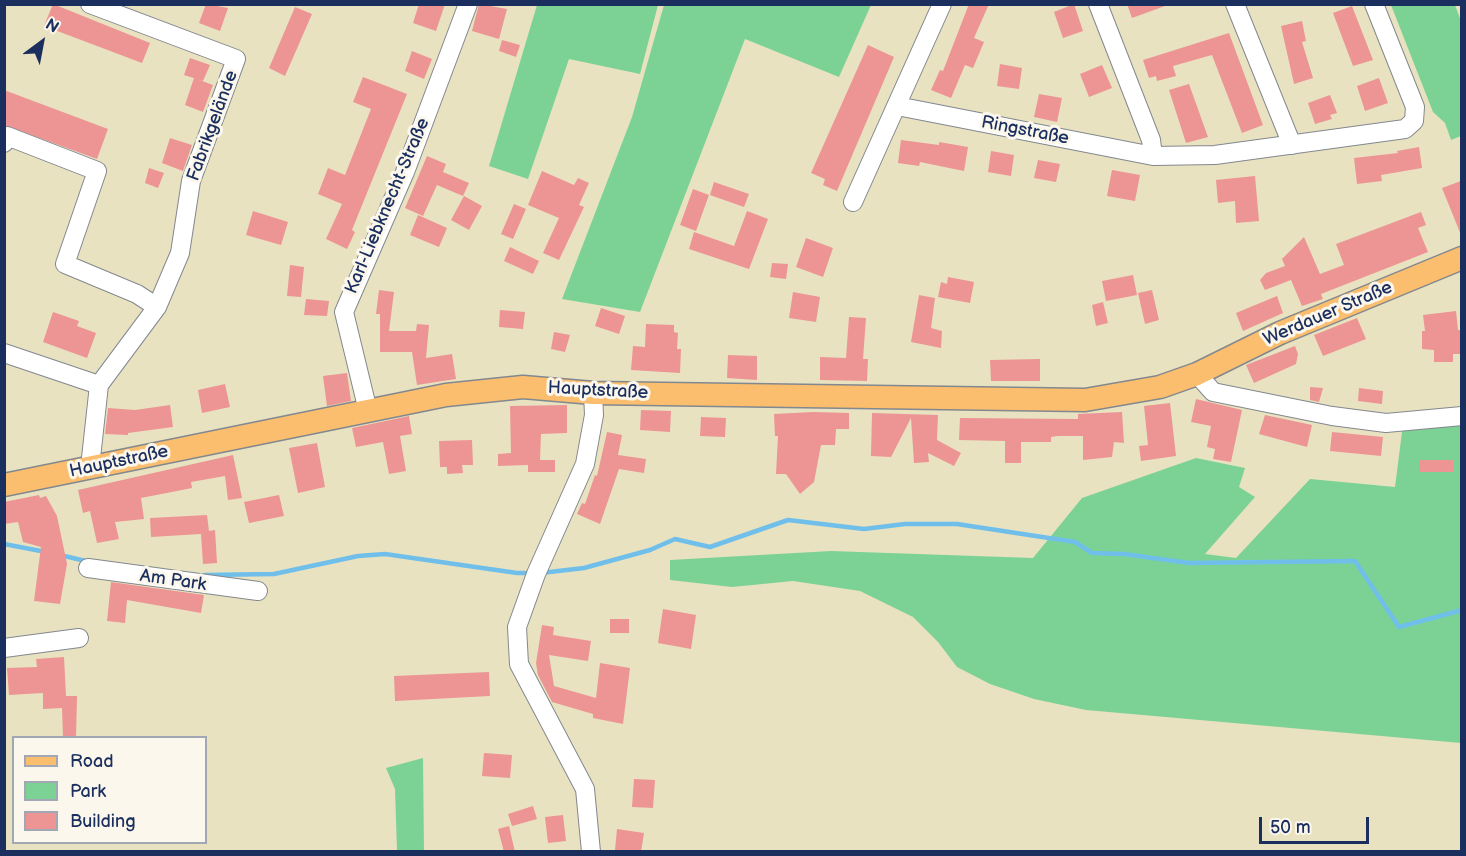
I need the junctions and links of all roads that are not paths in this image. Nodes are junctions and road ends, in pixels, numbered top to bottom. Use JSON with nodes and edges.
{"nodes":[{"id":1,"x":90,"y":4,"type":"edge"},
{"id":2,"x":468,"y":4,"type":"edge"},
{"id":3,"x":942,"y":4,"type":"edge"},
{"id":4,"x":1098,"y":4,"type":"edge"},
{"id":5,"x":1235,"y":4,"type":"edge"},
{"id":6,"x":1374,"y":4,"type":"edge"},
{"id":7,"x":897,"y":106,"type":"junction"},
{"id":8,"x":4,"y":143,"type":"edge"},
{"id":9,"x":1292,"y":145,"type":"junction"},
{"id":10,"x":1153,"y":156,"type":"junction"},
{"id":11,"x":853,"y":202,"type":"dead end"},
{"id":12,"x":1461,"y":258,"type":"edge"},
{"id":13,"x":157,"y":307,"type":"junction"},
{"id":14,"x":4,"y":353,"type":"edge"},
{"id":15,"x":1197,"y":374,"type":"junction"},
{"id":16,"x":99,"y":385,"type":"junction"},
{"id":17,"x":593,"y":393,"type":"junction"},
{"id":18,"x":368,"y":411,"type":"junction"},
{"id":19,"x":1461,"y":416,"type":"edge"},
{"id":20,"x":90,"y":468,"type":"junction"},
{"id":21,"x":4,"y":485,"type":"edge"},
{"id":22,"x":88,"y":568,"type":"dead end"},
{"id":23,"x":258,"y":591,"type":"dead end"},
{"id":24,"x":80,"y":638,"type":"dead end"},
{"id":25,"x":4,"y":648,"type":"edge"},
{"id":26,"x":591,"y":852,"type":"edge"}],
"edges":[{"from":1,"to":13,"type":"street","name":"Fabrikgelände"},
{"from":2,"to":18,"type":"street","name":"Karl-Liebknecht-Straße"},
{"from":3,"to":7,"type":"street"},
{"from":4,"to":10,"type":"street"},
{"from":5,"to":9,"type":"street"},
{"from":6,"to":9,"type":"street","name":"Ringstraße"},
{"from":7,"to":10,"type":"street","name":"Ringstraße"},
{"from":7,"to":11,"type":"street"},
{"from":8,"to":13,"type":"street"},
{"from":9,"to":10,"type":"street","name":"Ringstraße"},
{"from":12,"to":15,"type":"main road","name":"Werdauer Straße"},
{"from":13,"to":16,"type":"street","name":"Fabrikgelände"},
{"from":14,"to":16,"type":"street"},
{"from":15,"to":17,"type":"main road","name":"Hauptstraße"},
{"from":15,"to":19,"type":"street"},
{"from":16,"to":20,"type":"street"},
{"from":17,"to":18,"type":"main road","name":"Hauptstraße"},
{"from":17,"to":26,"type":"street"},
{"from":18,"to":20,"type":"main road","name":"Hauptstraße"},
{"from":20,"to":21,"type":"main road","name":"Hauptstraße"},
{"from":22,"to":23,"type":"street","name":"Am Park"},
{"from":24,"to":25,"type":"street"}]}
